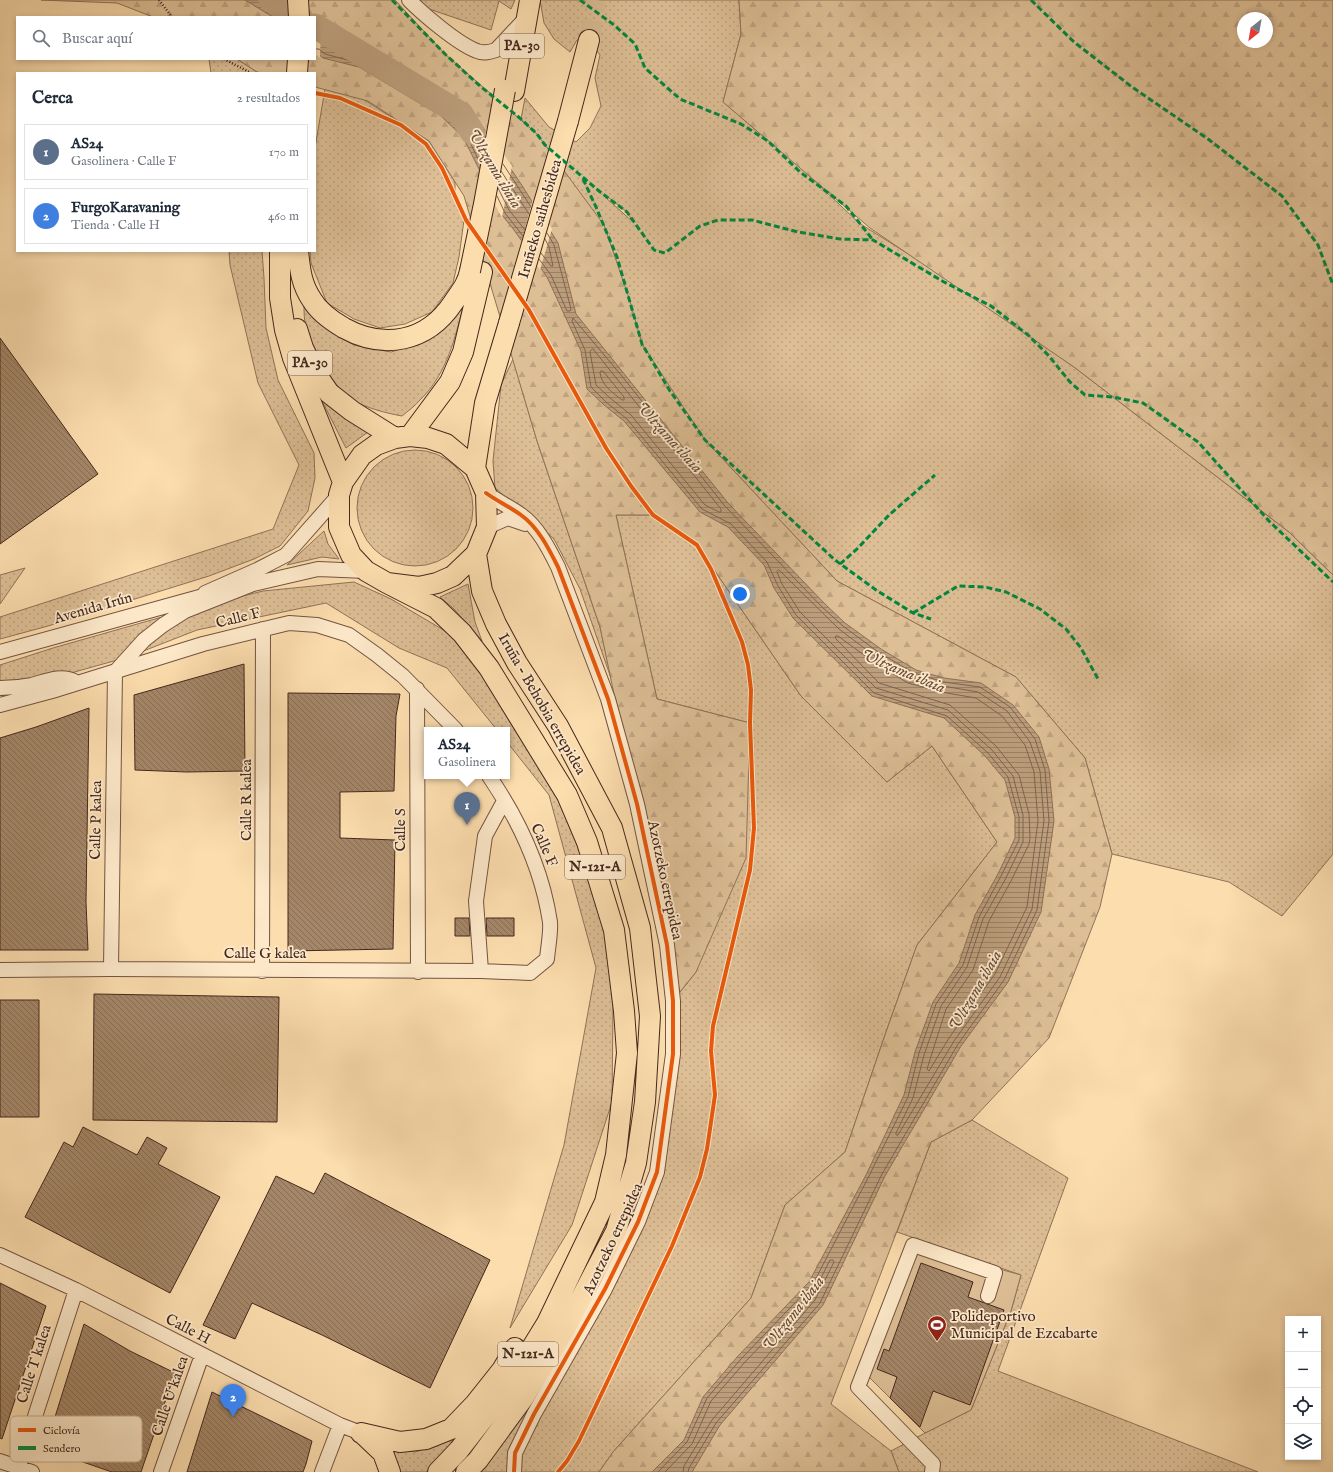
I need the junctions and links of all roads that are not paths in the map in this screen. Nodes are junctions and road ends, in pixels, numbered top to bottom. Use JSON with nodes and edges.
{"nodes":[{"id":1,"x":298,"y":0,"type":"edge"},
{"id":2,"x":409,"y":0,"type":"edge"},
{"id":3,"x":528,"y":9,"type":"edge"},
{"id":4,"x":298,"y":16,"type":"edge"},
{"id":5,"x":589,"y":40,"type":"tunnel mouth"},
{"id":6,"x":298,"y":60,"type":"edge"},
{"id":7,"x":297,"y":72,"type":"edge"},
{"id":8,"x":280,"y":252,"type":"edge"},
{"id":9,"x":290,"y":252,"type":"edge"},
{"id":10,"x":298,"y":252,"type":"edge"},
{"id":11,"x":476,"y":271,"type":"junction"},
{"id":12,"x":402,"y":437,"type":"junction"},
{"id":13,"x":475,"y":468,"type":"junction"},
{"id":14,"x":341,"y":488,"type":"junction"},
{"id":15,"x":486,"y":493,"type":"junction"},
{"id":16,"x":487,"y":527,"type":"junction"},
{"id":17,"x":533,"y":527,"type":"junction"},
{"id":18,"x":476,"y":554,"type":"junction"},
{"id":19,"x":366,"y":571,"type":"junction"},
{"id":20,"x":387,"y":583,"type":"junction"},
{"id":21,"x":253,"y":584,"type":"junction"},
{"id":22,"x":195,"y":598,"type":"junction"},
{"id":23,"x":263,"y":629,"type":"junction"},
{"id":24,"x":0,"y":652,"type":"edge"},
{"id":25,"x":115,"y":672,"type":"junction"},
{"id":26,"x":78,"y":683,"type":"junction"},
{"id":27,"x":0,"y":688,"type":"edge"},
{"id":28,"x":417,"y":689,"type":"junction"},
{"id":29,"x":0,"y":705,"type":"edge"},
{"id":30,"x":453,"y":727,"type":"edge"},
{"id":31,"x":491,"y":779,"type":"edge"},
{"id":32,"x":504,"y":801,"type":"junction"},
{"id":33,"x":111,"y":969,"type":"junction"},
{"id":34,"x":0,"y":970,"type":"edge"},
{"id":35,"x":262,"y":970,"type":"junction"},
{"id":36,"x":481,"y":971,"type":"junction"},
{"id":37,"x":418,"y":972,"type":"junction"},
{"id":38,"x":530,"y":973,"type":"joint"},
{"id":39,"x":595,"y":1222,"type":"junction"},
{"id":40,"x":0,"y":1255,"type":"edge"},
{"id":41,"x":76,"y":1290,"type":"junction"},
{"id":42,"x":988,"y":1296,"type":"dead end"},
{"id":43,"x":202,"y":1355,"type":"junction"},
{"id":44,"x":35,"y":1416,"type":"edge"},
{"id":45,"x":340,"y":1425,"type":"junction"},
{"id":46,"x":361,"y":1433,"type":"junction"},
{"id":47,"x":0,"y":1461,"type":"edge"},
{"id":48,"x":17,"y":1470,"type":"edge"},
{"id":49,"x":32,"y":1472,"type":"edge"},
{"id":50,"x":161,"y":1472,"type":"edge"},
{"id":51,"x":322,"y":1472,"type":"edge"},
{"id":52,"x":390,"y":1472,"type":"edge"},
{"id":53,"x":438,"y":1472,"type":"edge"},
{"id":54,"x":466,"y":1472,"type":"edge"},
{"id":55,"x":514,"y":1472,"type":"edge"},
{"id":56,"x":932,"y":1472,"type":"edge"}],
"edges":[{"from":1,"to":4,"type":"highway"},
{"from":2,"to":3,"type":"street"},
{"from":3,"to":11,"type":"highway","number":"PA-30"},
{"from":5,"to":13,"type":"highway","name":"Iruñeko saihesbidea","bridge":true},
{"from":6,"to":7,"type":"highway"},
{"from":8,"to":14,"type":"highway","number":"PA-30"},
{"from":9,"to":12,"type":"highway","number":"PA-30"},
{"from":10,"to":11,"type":"highway"},
{"from":11,"to":12,"type":"highway","number":"PA-30"},
{"from":12,"to":13,"type":"highway","number":"PA-30"},
{"from":12,"to":14,"type":"highway","number":"PA-30"},
{"from":13,"to":15,"type":"highway","number":"PA-30"},
{"from":14,"to":19,"type":"highway","number":"PA-30"},
{"from":14,"to":22,"type":"street","name":"Avenida Irún"},
{"from":15,"to":16,"type":"highway","number":"PA-30"},
{"from":15,"to":17,"type":"street","name":"Azotzeko errepidea"},
{"from":16,"to":17,"type":"street"},
{"from":16,"to":18,"type":"highway","number":"PA-30"},
{"from":17,"to":55,"type":"street","name":"Azotzeko errepidea"},
{"from":18,"to":20,"type":"highway","number":"PA-30"},
{"from":18,"to":54,"type":"highway","name":"Iruña - Behobia errepidea","number":"N-121-A"},
{"from":19,"to":20,"type":"highway","number":"PA-30"},
{"from":19,"to":21,"type":"street","name":"Avenida Irún"},
{"from":20,"to":39,"type":"highway","name":"Iruña - Behobia errepidea","number":"N-121-A"},
{"from":21,"to":22,"type":"street","name":"Avenida Irún"},
{"from":21,"to":25,"type":"street","name":"Avenida Irún"},
{"from":22,"to":24,"type":"street","name":"Avenida Irún"},
{"from":23,"to":25,"type":"street","name":"Calle F"},
{"from":23,"to":28,"type":"street","name":"Calle F"},
{"from":23,"to":35,"type":"street","name":"Calle R kalea"},
{"from":25,"to":26,"type":"street","name":"Calle F"},
{"from":25,"to":33,"type":"street","name":"Calle P kalea"},
{"from":26,"to":27,"type":"street"},
{"from":26,"to":29,"type":"street","name":"Calle F"},
{"from":28,"to":30,"type":"street","name":"Calle F"},
{"from":28,"to":37,"type":"street","name":"Calle S"},
{"from":31,"to":32,"type":"street","name":"Calle F"},
{"from":32,"to":36,"type":"street"},
{"from":32,"to":38,"type":"street","name":"Calle F"},
{"from":33,"to":34,"type":"street","name":"Calle G kalea"},
{"from":33,"to":35,"type":"street","name":"Calle G kalea"},
{"from":35,"to":37,"type":"street","name":"Calle G kalea"},
{"from":36,"to":37,"type":"street","name":"Calle G kalea"},
{"from":36,"to":38,"type":"street","name":"Calle G kalea"},
{"from":39,"to":46,"type":"highway"},
{"from":39,"to":53,"type":"highway","name":"Iruña - Behobia errepidea","number":"N-121-A"},
{"from":40,"to":41,"type":"street","name":"Calle H"},
{"from":41,"to":43,"type":"street","name":"Calle H"},
{"from":41,"to":44,"type":"street","name":"Calle T kalea"},
{"from":42,"to":56,"type":"street"},
{"from":43,"to":45,"type":"street","name":"Calle H"},
{"from":43,"to":50,"type":"street","name":"Calle U kalea"},
{"from":45,"to":46,"type":"street","name":"Calle H"},
{"from":45,"to":51,"type":"street"},
{"from":46,"to":52,"type":"highway"},
{"from":47,"to":48,"type":"street"},
{"from":48,"to":49,"type":"street"}]}
